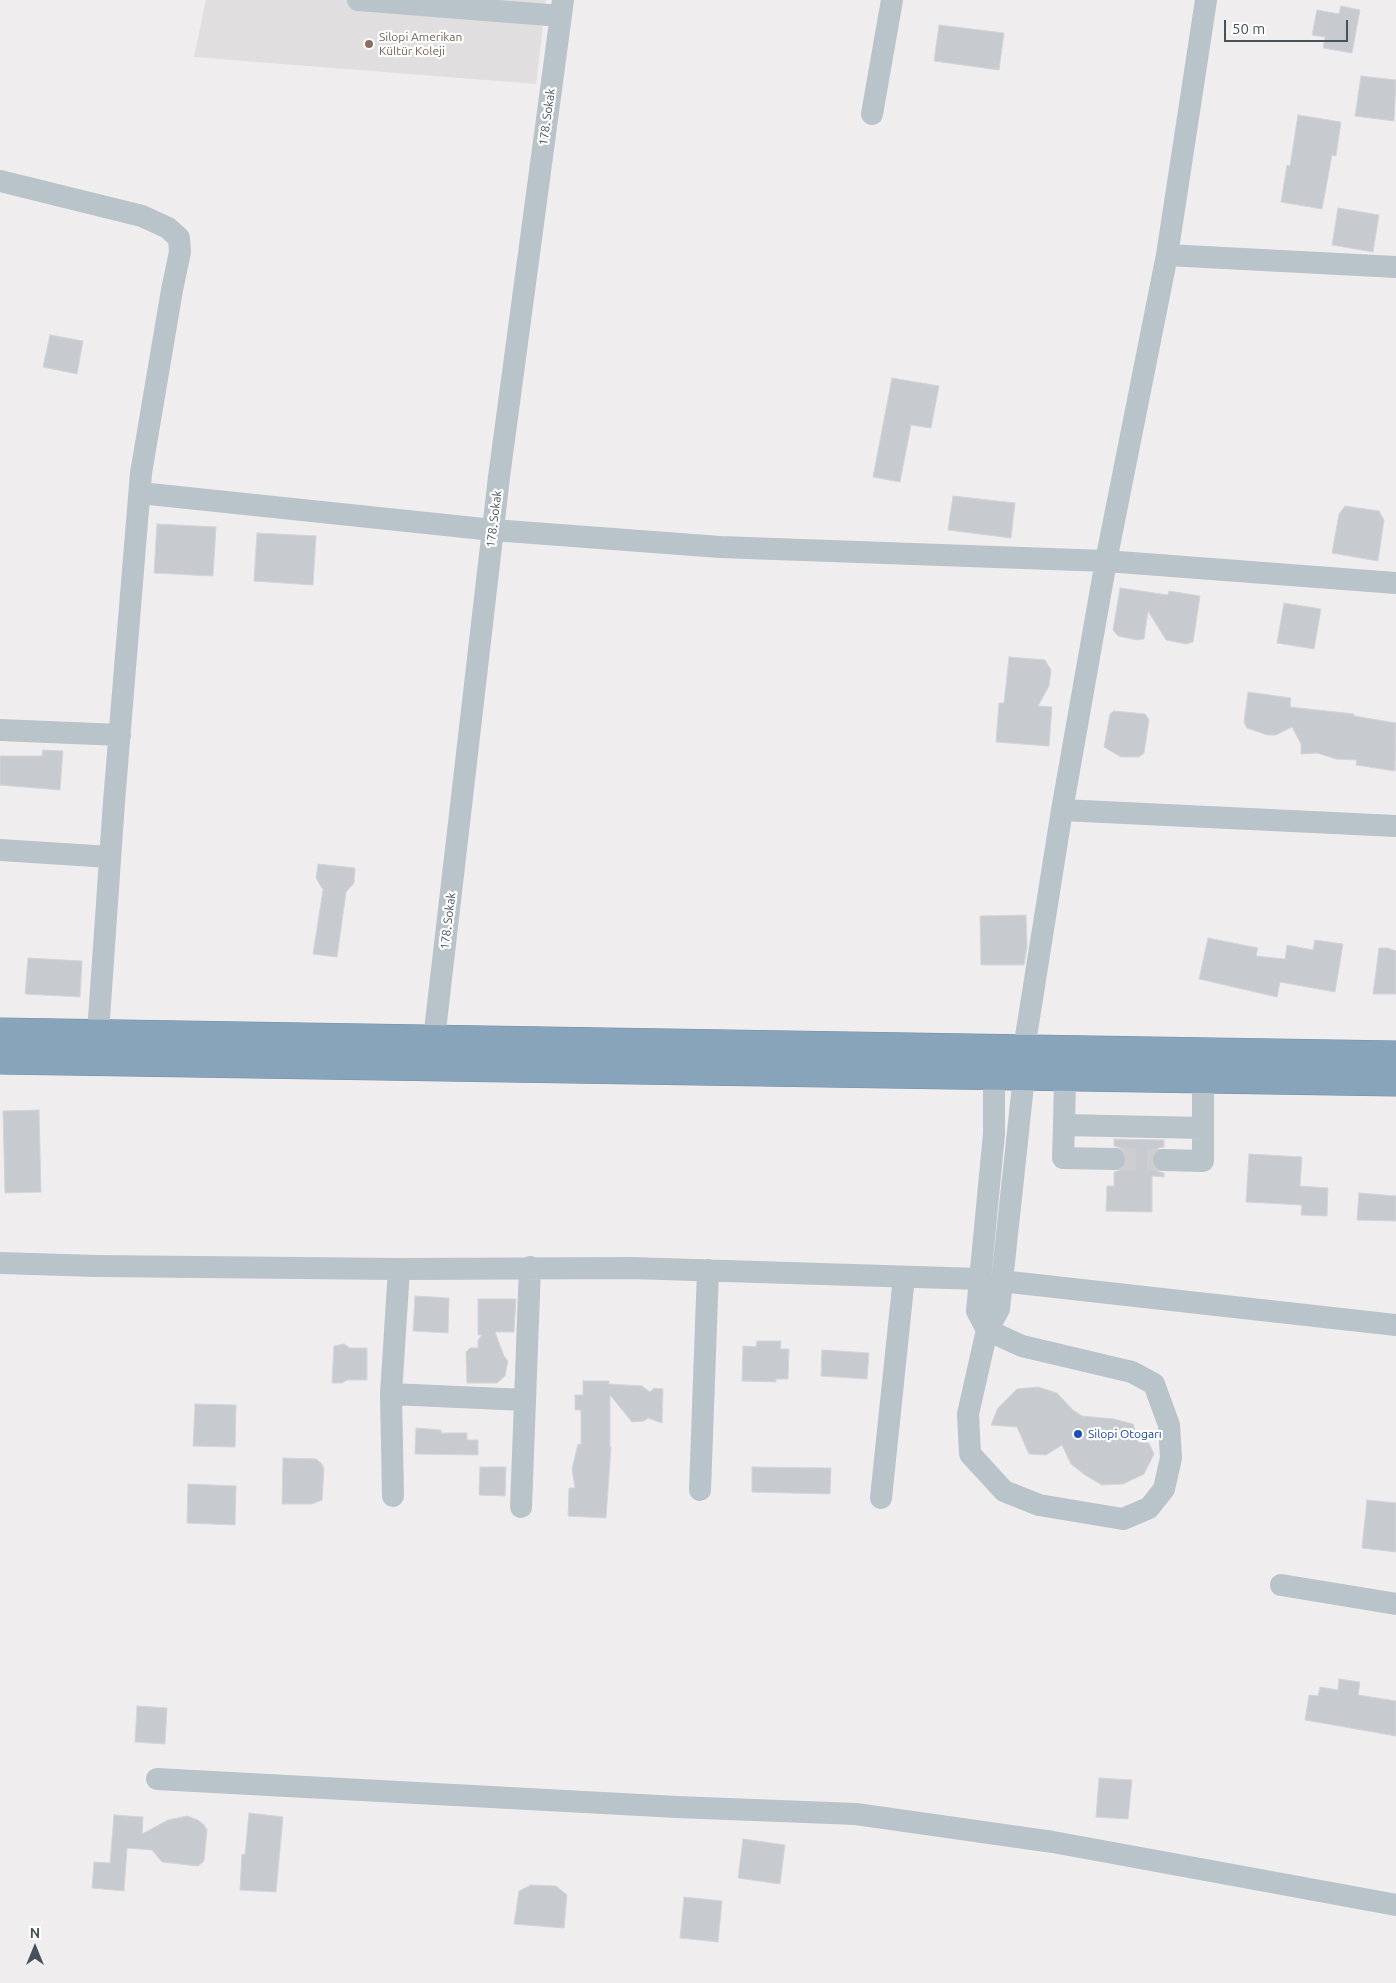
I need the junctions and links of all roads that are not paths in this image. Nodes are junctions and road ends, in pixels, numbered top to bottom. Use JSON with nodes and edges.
{"nodes":[{"id":1,"x":358,"y":0,"type":"edge"},
{"id":2,"x":892,"y":0,"type":"edge"},
{"id":3,"x":1206,"y":0,"type":"edge"},
{"id":4,"x":562,"y":8,"type":"edge"},
{"id":5,"x":872,"y":114,"type":"dead end"},
{"id":6,"x":0,"y":181,"type":"edge"},
{"id":7,"x":1167,"y":255,"type":"junction"},
{"id":8,"x":1396,"y":266,"type":"edge"},
{"id":9,"x":140,"y":493,"type":"junction"},
{"id":10,"x":493,"y":530,"type":"junction"},
{"id":11,"x":1106,"y":561,"type":"junction"},
{"id":12,"x":1396,"y":583,"type":"edge"},
{"id":13,"x":0,"y":730,"type":"edge"},
{"id":14,"x":120,"y":735,"type":"junction"},
{"id":15,"x":1062,"y":810,"type":"junction"},
{"id":16,"x":1396,"y":826,"type":"edge"},
{"id":17,"x":0,"y":850,"type":"edge"},
{"id":18,"x":110,"y":857,"type":"junction"},
{"id":19,"x":0,"y":1032,"type":"edge"},
{"id":20,"x":98,"y":1033,"type":"junction"},
{"id":21,"x":434,"y":1039,"type":"junction"},
{"id":22,"x":988,"y":1048,"type":"junction"},
{"id":23,"x":1024,"y":1049,"type":"junction"},
{"id":24,"x":1396,"y":1055,"type":"edge"},
{"id":25,"x":0,"y":1060,"type":"edge"},
{"id":26,"x":994,"y":1076,"type":"junction"},
{"id":27,"x":1024,"y":1076,"type":"junction"},
{"id":28,"x":1065,"y":1077,"type":"junction"},
{"id":29,"x":1203,"y":1079,"type":"junction"},
{"id":30,"x":1396,"y":1082,"type":"edge"},
{"id":31,"x":1064,"y":1125,"type":"junction"},
{"id":32,"x":1203,"y":1128,"type":"junction"},
{"id":33,"x":1114,"y":1159,"type":"tunnel mouth"},
{"id":34,"x":1164,"y":1160,"type":"tunnel mouth"},
{"id":35,"x":0,"y":1263,"type":"edge"},
{"id":36,"x":530,"y":1268,"type":"junction"},
{"id":37,"x":399,"y":1269,"type":"junction"},
{"id":38,"x":708,"y":1270,"type":"junction"},
{"id":39,"x":904,"y":1277,"type":"junction"},
{"id":40,"x":991,"y":1280,"type":"junction"},
{"id":41,"x":1396,"y":1324,"type":"edge"},
{"id":42,"x":987,"y":1330,"type":"junction"},
{"id":43,"x":391,"y":1394,"type":"junction"},
{"id":44,"x":525,"y":1400,"type":"junction"},
{"id":45,"x":700,"y":1490,"type":"dead end"},
{"id":46,"x":393,"y":1496,"type":"dead end"},
{"id":47,"x":881,"y":1498,"type":"dead end"},
{"id":48,"x":521,"y":1507,"type":"dead end"},
{"id":49,"x":1281,"y":1585,"type":"dead end"},
{"id":50,"x":1396,"y":1604,"type":"edge"},
{"id":51,"x":157,"y":1779,"type":"dead end"},
{"id":52,"x":1396,"y":1905,"type":"edge"}],
"edges":[{"from":1,"to":4,"type":"street"},
{"from":2,"to":5,"type":"street"},
{"from":3,"to":7,"type":"street"},
{"from":4,"to":10,"type":"street","name":"178. Sokak"},
{"from":6,"to":9,"type":"street"},
{"from":7,"to":8,"type":"street"},
{"from":7,"to":11,"type":"street"},
{"from":9,"to":10,"type":"street"},
{"from":9,"to":14,"type":"street"},
{"from":10,"to":11,"type":"street"},
{"from":10,"to":21,"type":"street","name":"178. Sokak"},
{"from":11,"to":12,"type":"street"},
{"from":11,"to":15,"type":"street"},
{"from":13,"to":14,"type":"street"},
{"from":14,"to":18,"type":"street"},
{"from":15,"to":16,"type":"street"},
{"from":15,"to":23,"type":"street"},
{"from":17,"to":18,"type":"street"},
{"from":18,"to":20,"type":"street"},
{"from":19,"to":20,"type":"highway"},
{"from":20,"to":21,"type":"highway"},
{"from":21,"to":22,"type":"highway"},
{"from":22,"to":23,"type":"highway"},
{"from":22,"to":26,"type":"street"},
{"from":23,"to":24,"type":"highway"},
{"from":23,"to":27,"type":"street"},
{"from":25,"to":26,"type":"highway"},
{"from":26,"to":27,"type":"highway"},
{"from":26,"to":40,"type":"street"},
{"from":27,"to":28,"type":"highway"},
{"from":27,"to":40,"type":"street"},
{"from":28,"to":29,"type":"highway"},
{"from":28,"to":31,"type":"street"},
{"from":29,"to":30,"type":"highway"},
{"from":29,"to":32,"type":"street"},
{"from":31,"to":32,"type":"street"},
{"from":31,"to":33,"type":"street"},
{"from":32,"to":34,"type":"street"},
{"from":35,"to":37,"type":"street"},
{"from":36,"to":37,"type":"street"},
{"from":36,"to":38,"type":"street"},
{"from":36,"to":44,"type":"street"},
{"from":37,"to":43,"type":"street"},
{"from":38,"to":39,"type":"street"},
{"from":38,"to":45,"type":"street"},
{"from":39,"to":40,"type":"street"},
{"from":39,"to":47,"type":"street"},
{"from":40,"to":41,"type":"street"},
{"from":40,"to":42,"type":"street"},
{"from":42,"to":42,"type":"street"},
{"from":43,"to":44,"type":"street"},
{"from":43,"to":46,"type":"street"},
{"from":44,"to":48,"type":"street"},
{"from":49,"to":50,"type":"street"},
{"from":51,"to":52,"type":"street"}]}
